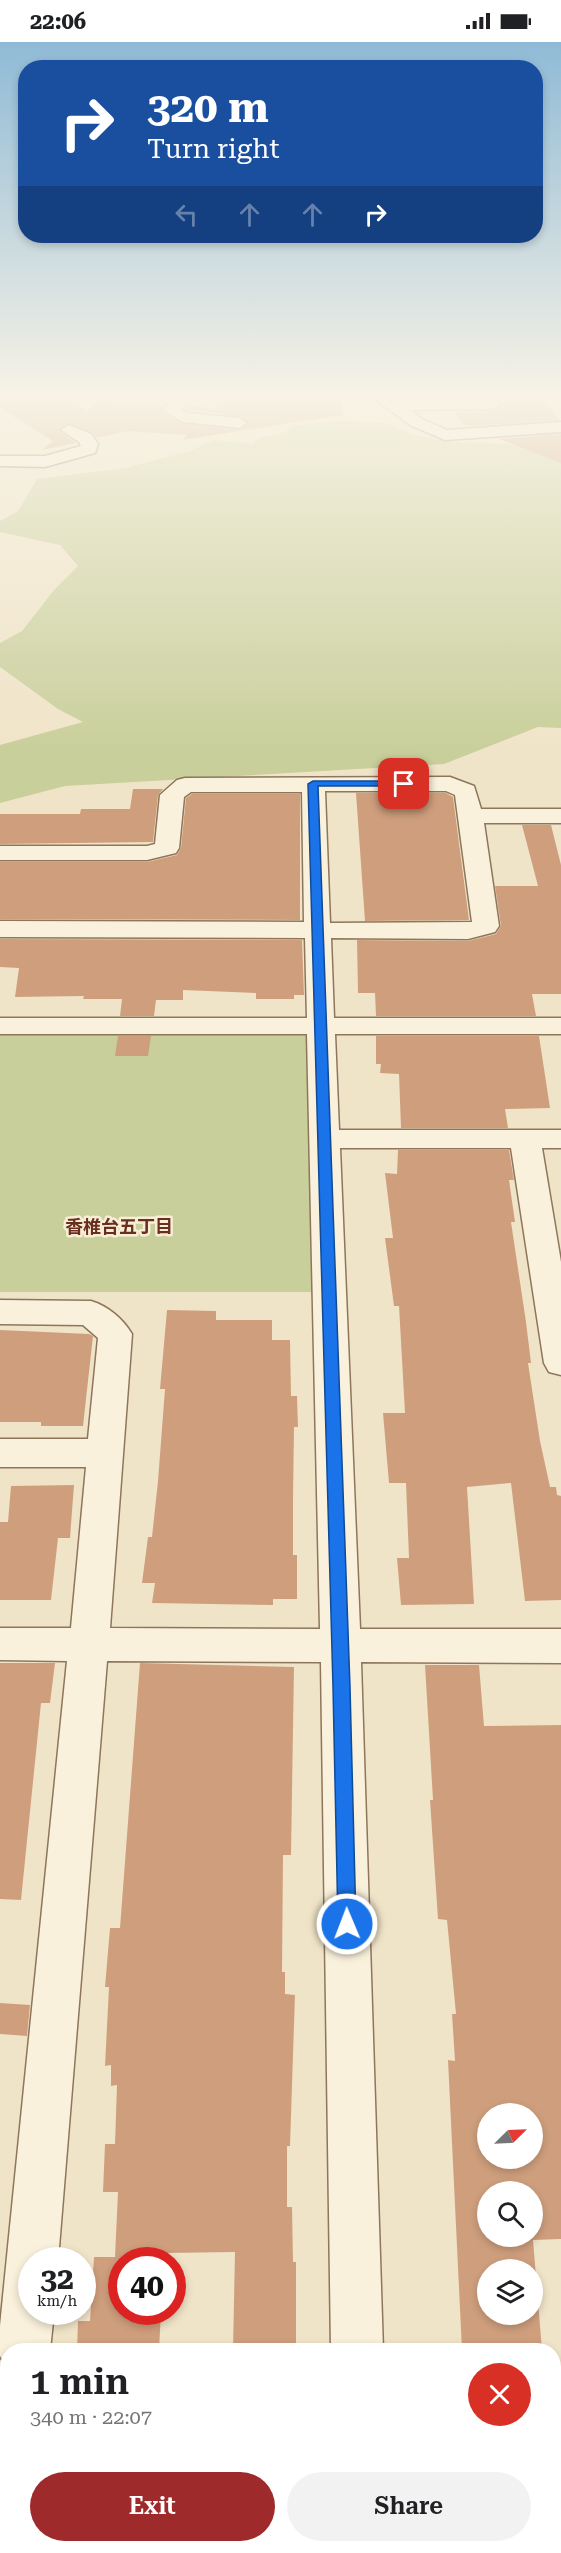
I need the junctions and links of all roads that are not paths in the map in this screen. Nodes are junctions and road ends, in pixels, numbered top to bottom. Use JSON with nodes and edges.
{"nodes":[{"id":1,"x":313,"y":784,"type":"junction"},
{"id":2,"x":471,"y":816,"type":"junction"},
{"id":3,"x":561,"y":816,"type":"edge"},
{"id":4,"x":0,"y":852,"type":"edge"},
{"id":5,"x":0,"y":929,"type":"edge"},
{"id":6,"x":317,"y":931,"type":"junction"},
{"id":7,"x":320,"y":1020,"type":"junction"},
{"id":8,"x":0,"y":1026,"type":"edge"},
{"id":9,"x":561,"y":1026,"type":"edge"},
{"id":10,"x":325,"y":1139,"type":"junction"},
{"id":11,"x":525,"y":1139,"type":"junction"},
{"id":12,"x":561,"y":1139,"type":"edge"},
{"id":13,"x":0,"y":1312,"type":"edge"},
{"id":14,"x":561,"y":1363,"type":"edge"},
{"id":15,"x":0,"y":1453,"type":"edge"},
{"id":16,"x":105,"y":1453,"type":"junction"},
{"id":17,"x":89,"y":1643,"type":"junction"},
{"id":18,"x":0,"y":1644,"type":"edge"},
{"id":19,"x":339,"y":1645,"type":"junction"},
{"id":20,"x":561,"y":1646,"type":"edge"},
{"id":21,"x":33,"y":2247,"type":"edge"},
{"id":22,"x":26,"y":2325,"type":"edge"},
{"id":23,"x":25,"y":2343,"type":"edge"},
{"id":24,"x":357,"y":2343,"type":"edge"}],
"edges":[{"from":1,"to":2,"type":"street"},
{"from":1,"to":4,"type":"street"},
{"from":1,"to":6,"type":"street"},
{"from":2,"to":3,"type":"street"},
{"from":2,"to":6,"type":"street"},
{"from":5,"to":6,"type":"street"},
{"from":6,"to":7,"type":"street"},
{"from":7,"to":8,"type":"street"},
{"from":7,"to":9,"type":"street"},
{"from":7,"to":10,"type":"street"},
{"from":10,"to":11,"type":"street"},
{"from":10,"to":19,"type":"street"},
{"from":11,"to":12,"type":"street"},
{"from":11,"to":14,"type":"street"},
{"from":13,"to":16,"type":"street"},
{"from":15,"to":16,"type":"street"},
{"from":16,"to":17,"type":"street"},
{"from":17,"to":18,"type":"street"},
{"from":17,"to":19,"type":"street"},
{"from":17,"to":21,"type":"street"},
{"from":19,"to":20,"type":"street"},
{"from":19,"to":24,"type":"street"},
{"from":22,"to":23,"type":"street"}]}
